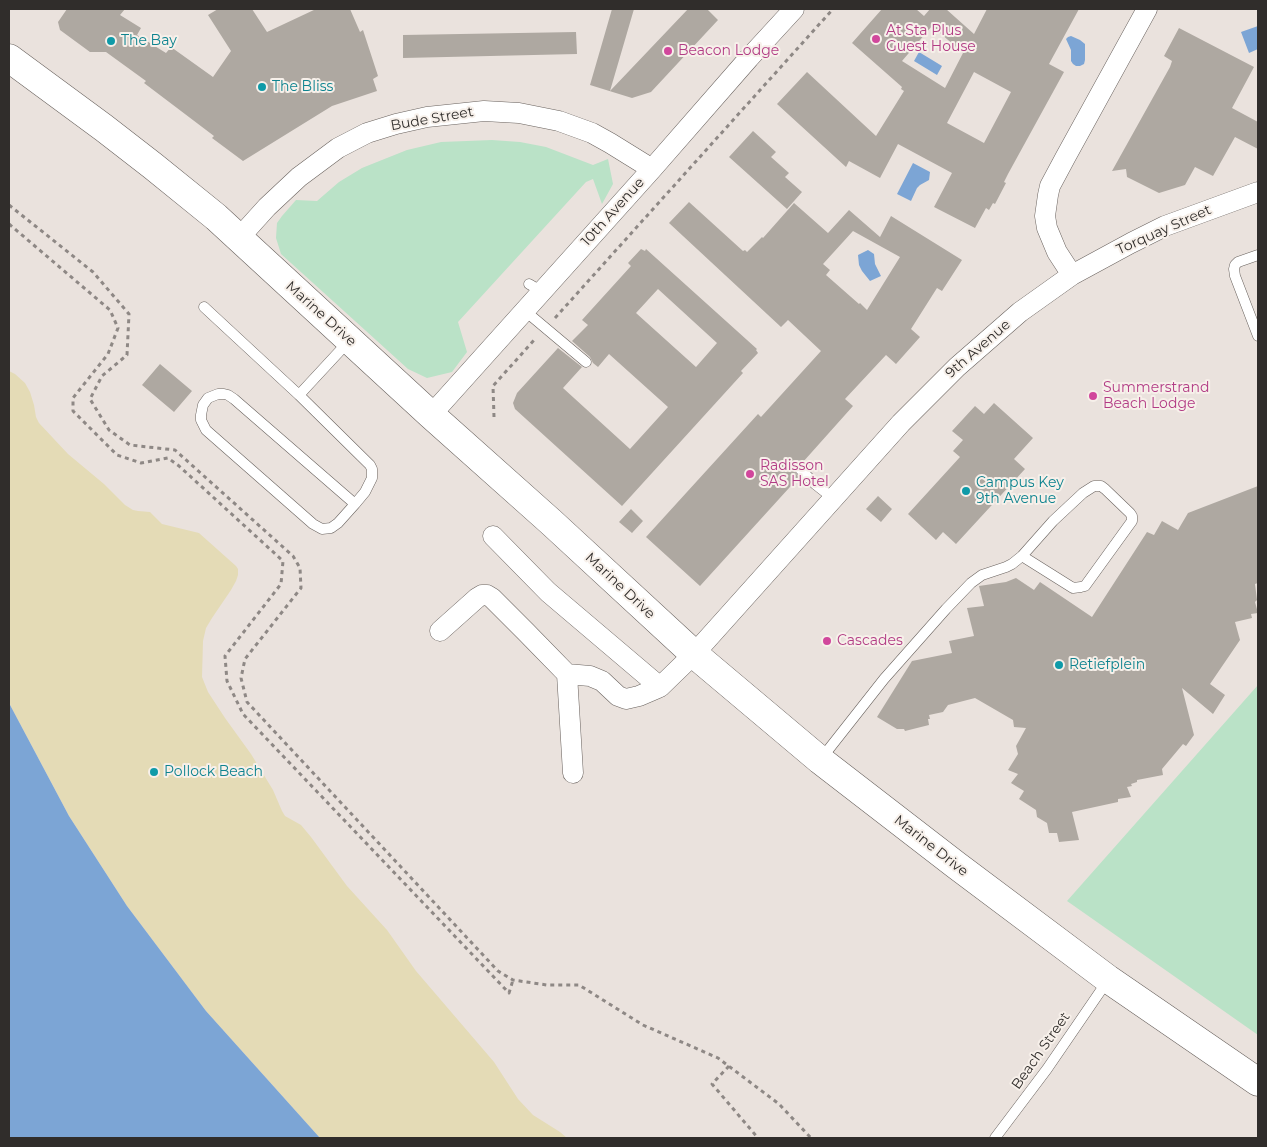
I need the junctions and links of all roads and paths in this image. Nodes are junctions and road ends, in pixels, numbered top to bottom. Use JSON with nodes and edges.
{"nodes":[{"id":1,"x":794,"y":9,"type":"edge"},
{"id":2,"x":833,"y":9,"type":"edge"},
{"id":3,"x":1147,"y":9,"type":"edge"},
{"id":4,"x":9,"y":58,"type":"edge"},
{"id":5,"x":652,"y":169,"type":"junction"},
{"id":6,"x":1258,"y":194,"type":"edge"},
{"id":7,"x":9,"y":205,"type":"edge"},
{"id":8,"x":9,"y":224,"type":"edge"},
{"id":9,"x":239,"y":238,"type":"junction"},
{"id":10,"x":1258,"y":255,"type":"edge"},
{"id":11,"x":1072,"y":275,"type":"junction"},
{"id":12,"x":204,"y":307,"type":"dead end"},
{"id":13,"x":524,"y":310,"type":"junction"},
{"id":14,"x":553,"y":319,"type":"dead end"},
{"id":15,"x":540,"y":334,"type":"dead end"},
{"id":16,"x":1258,"y":336,"type":"edge"},
{"id":17,"x":350,"y":340,"type":"junction"},
{"id":18,"x":586,"y":362,"type":"dead end"},
{"id":19,"x":299,"y":395,"type":"junction"},
{"id":20,"x":431,"y":415,"type":"junction"},
{"id":21,"x":494,"y":418,"type":"dead end"},
{"id":22,"x":798,"y":467,"type":"dead end"},
{"id":23,"x":834,"y":499,"type":"junction"},
{"id":24,"x":355,"y":504,"type":"junction"},
{"id":25,"x":492,"y":536,"type":"dead end"},
{"id":26,"x":1022,"y":556,"type":"junction"},
{"id":27,"x":440,"y":631,"type":"dead end"},
{"id":28,"x":694,"y":654,"type":"junction"},
{"id":29,"x":566,"y":674,"type":"junction"},
{"id":30,"x":660,"y":687,"type":"junction"},
{"id":31,"x":820,"y":760,"type":"junction"},
{"id":32,"x":573,"y":773,"type":"dead end"},
{"id":33,"x":1108,"y":979,"type":"junction"},
{"id":34,"x":513,"y":980,"type":"junction"},
{"id":35,"x":729,"y":1066,"type":"junction"},
{"id":36,"x":1258,"y":1082,"type":"edge"},
{"id":37,"x":758,"y":1138,"type":"edge"},
{"id":38,"x":811,"y":1138,"type":"edge"},
{"id":39,"x":996,"y":1138,"type":"edge"}],
"edges":[{"from":1,"to":5,"type":"street","name":"10th Avenue"},
{"from":2,"to":14,"type":"path"},
{"from":3,"to":11,"type":"street"},
{"from":4,"to":9,"type":"main road","name":"Marine Drive"},
{"from":5,"to":9,"type":"street","name":"Bude Street"},
{"from":5,"to":13,"type":"street","name":"10th Avenue"},
{"from":6,"to":11,"type":"street","name":"Torquay Street"},
{"from":7,"to":34,"type":"path"},
{"from":8,"to":34,"type":"path"},
{"from":9,"to":17,"type":"main road","name":"Marine Drive"},
{"from":10,"to":16,"type":"lane"},
{"from":11,"to":23,"type":"street","name":"9th Avenue"},
{"from":12,"to":19,"type":"lane"},
{"from":13,"to":18,"type":"lane"},
{"from":13,"to":20,"type":"street","name":"10th Avenue"},
{"from":15,"to":21,"type":"path"},
{"from":17,"to":19,"type":"lane"},
{"from":17,"to":20,"type":"main road","name":"Marine Drive"},
{"from":19,"to":24,"type":"lane"},
{"from":20,"to":28,"type":"main road","name":"Marine Drive"},
{"from":22,"to":23,"type":"lane"},
{"from":23,"to":28,"type":"street","name":"9th Avenue"},
{"from":24,"to":24,"type":"lane"},
{"from":25,"to":30,"type":"street"},
{"from":26,"to":26,"type":"lane"},
{"from":26,"to":31,"type":"lane"},
{"from":27,"to":29,"type":"street"},
{"from":28,"to":30,"type":"street","name":"9th Avenue"},
{"from":28,"to":31,"type":"main road","name":"Marine Drive"},
{"from":29,"to":30,"type":"street"},
{"from":29,"to":32,"type":"street"},
{"from":31,"to":33,"type":"main road","name":"Marine Drive"},
{"from":33,"to":36,"type":"main road","name":"Marine Drive"},
{"from":33,"to":39,"type":"lane","name":"Beach Street"},
{"from":34,"to":35,"type":"path"},
{"from":35,"to":37,"type":"path"},
{"from":35,"to":38,"type":"path"}]}
